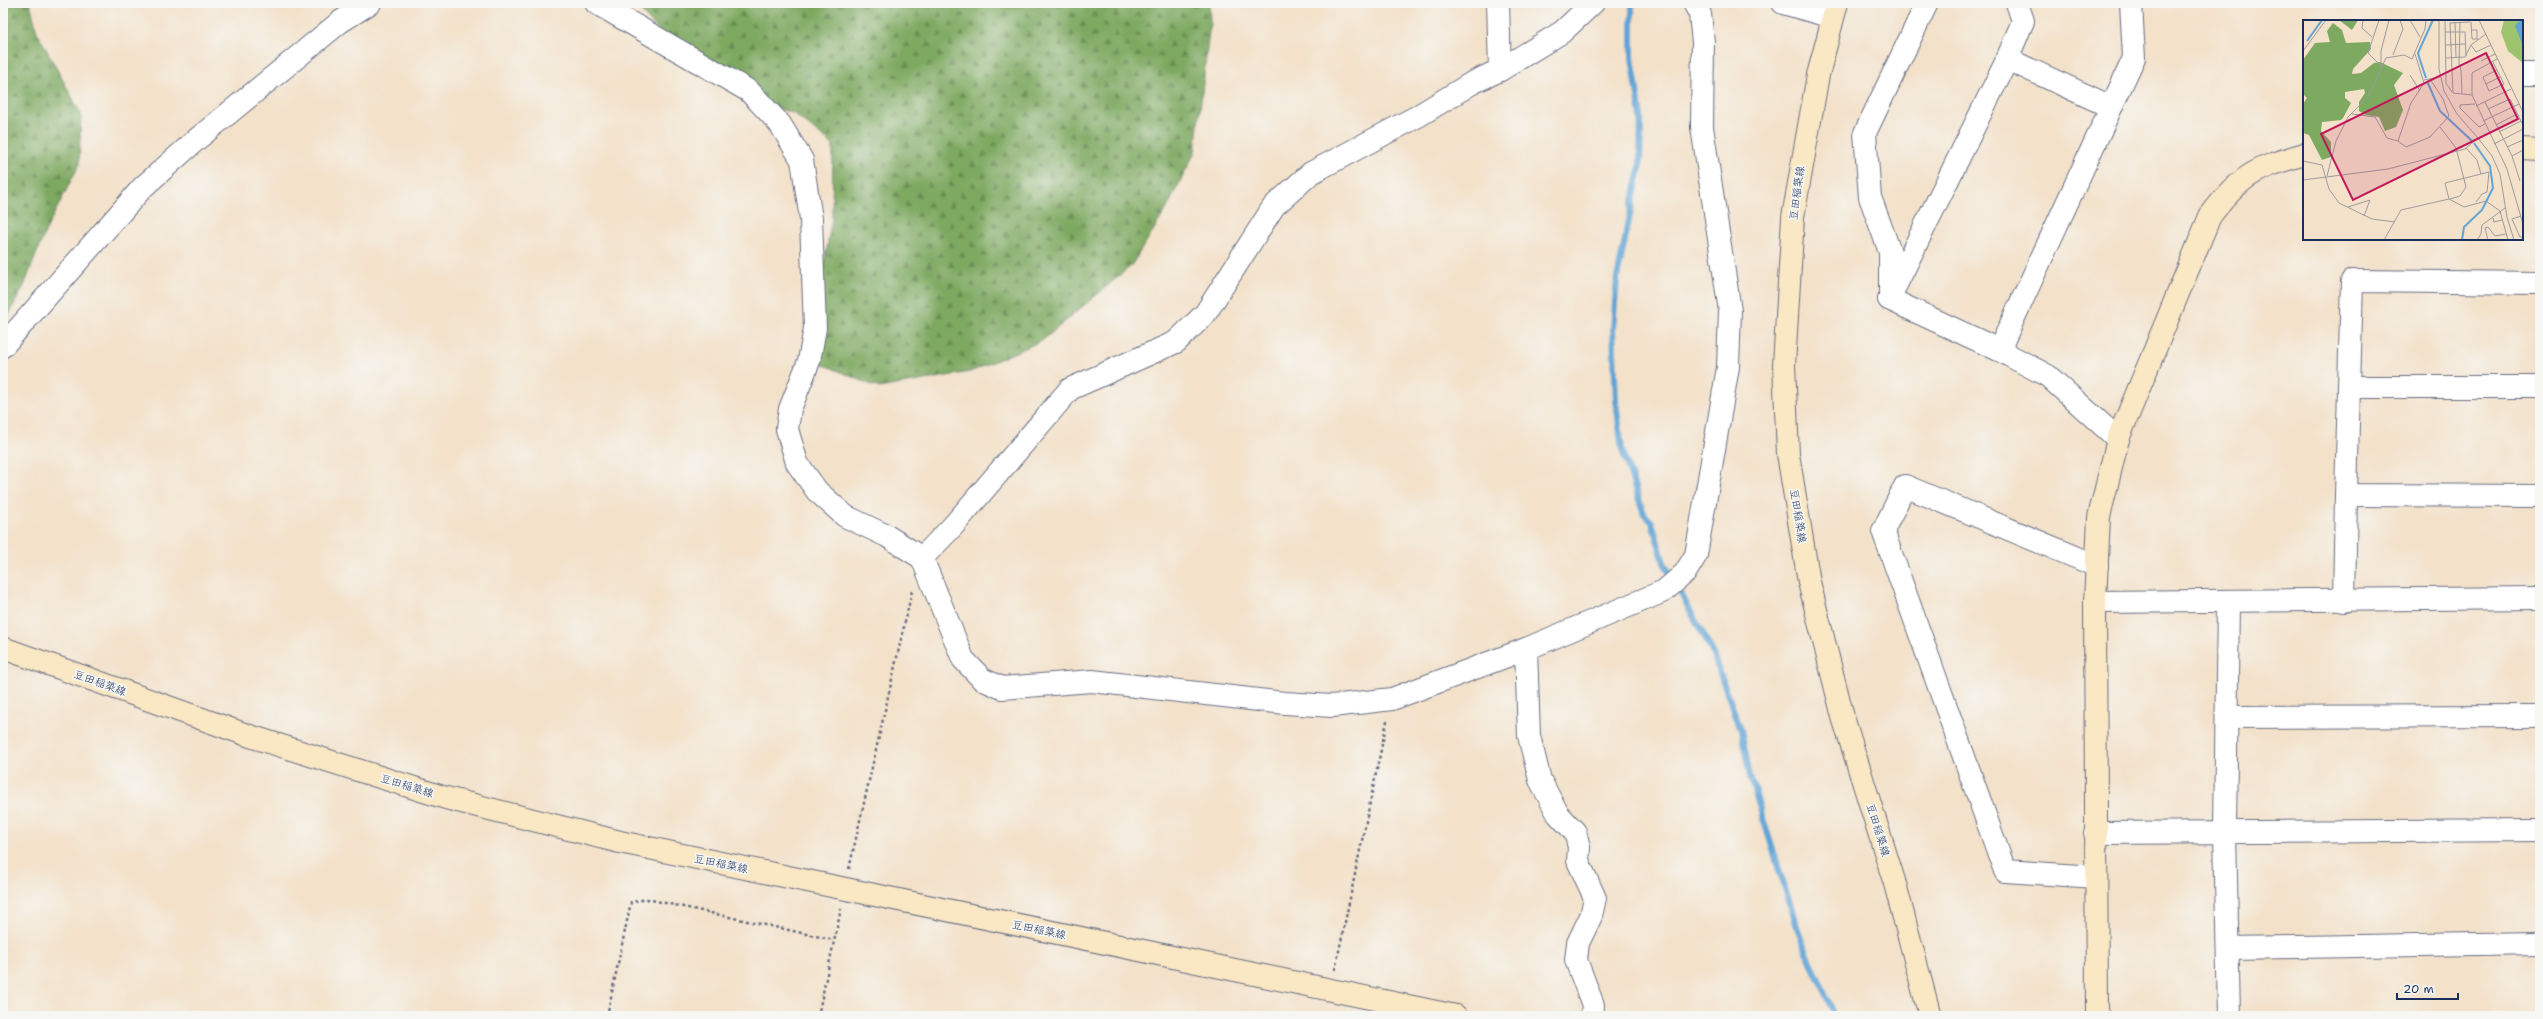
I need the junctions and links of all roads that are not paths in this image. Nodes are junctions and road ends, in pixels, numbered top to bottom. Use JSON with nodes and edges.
{"nodes":[{"id":1,"x":370,"y":3,"type":"edge"},
{"id":2,"x":596,"y":3,"type":"edge"},
{"id":3,"x":1498,"y":3,"type":"edge"},
{"id":4,"x":1593,"y":3,"type":"edge"},
{"id":5,"x":1694,"y":3,"type":"edge"},
{"id":6,"x":1783,"y":3,"type":"edge"},
{"id":7,"x":1927,"y":3,"type":"edge"},
{"id":8,"x":2017,"y":3,"type":"edge"},
{"id":9,"x":2131,"y":3,"type":"edge"},
{"id":10,"x":1835,"y":10,"type":"edge"},
{"id":11,"x":2007,"y":59,"type":"junction"},
{"id":12,"x":1500,"y":70,"type":"junction"},
{"id":13,"x":2523,"y":74,"type":"edge"},
{"id":14,"x":2540,"y":74,"type":"edge"},
{"id":15,"x":2111,"y":107,"type":"junction"},
{"id":16,"x":2523,"y":149,"type":"edge"},
{"id":17,"x":2540,"y":150,"type":"edge"},
{"id":18,"x":2303,"y":154,"type":"edge"},
{"id":19,"x":2540,"y":283,"type":"edge"},
{"id":20,"x":1889,"y":299,"type":"junction"},
{"id":21,"x":3,"y":346,"type":"edge"},
{"id":22,"x":1999,"y":350,"type":"junction"},
{"id":23,"x":2349,"y":387,"type":"junction"},
{"id":24,"x":2540,"y":387,"type":"edge"},
{"id":25,"x":2118,"y":439,"type":"junction"},
{"id":26,"x":2346,"y":495,"type":"junction"},
{"id":27,"x":2540,"y":496,"type":"edge"},
{"id":28,"x":922,"y":558,"type":"junction"},
{"id":29,"x":2097,"y":566,"type":"junction"},
{"id":30,"x":2540,"y":598,"type":"edge"},
{"id":31,"x":2344,"y":601,"type":"junction"},
{"id":32,"x":2095,"y":602,"type":"junction"},
{"id":33,"x":2228,"y":602,"type":"junction"},
{"id":34,"x":3,"y":648,"type":"edge"},
{"id":35,"x":1526,"y":649,"type":"junction"},
{"id":36,"x":2540,"y":716,"type":"edge"},
{"id":37,"x":2227,"y":717,"type":"junction"},
{"id":38,"x":2540,"y":830,"type":"edge"},
{"id":39,"x":2225,"y":832,"type":"junction"},
{"id":40,"x":2095,"y":833,"type":"junction"},
{"id":41,"x":2096,"y":877,"type":"junction"},
{"id":42,"x":2540,"y":943,"type":"edge"},
{"id":43,"x":2228,"y":948,"type":"junction"},
{"id":44,"x":1456,"y":1016,"type":"edge"},
{"id":45,"x":1592,"y":1016,"type":"edge"},
{"id":46,"x":1929,"y":1016,"type":"edge"},
{"id":47,"x":2097,"y":1016,"type":"edge"},
{"id":48,"x":2229,"y":1016,"type":"edge"}],
"edges":[{"from":1,"to":21,"type":"street"},
{"from":2,"to":28,"type":"street"},
{"from":3,"to":12,"type":"street"},
{"from":4,"to":12,"type":"street"},
{"from":5,"to":35,"type":"street"},
{"from":6,"to":10,"type":"street"},
{"from":7,"to":20,"type":"street"},
{"from":8,"to":11,"type":"street"},
{"from":9,"to":15,"type":"street"},
{"from":10,"to":46,"type":"main road","name":"豆田稲築線"},
{"from":11,"to":15,"type":"street"},
{"from":11,"to":20,"type":"street"},
{"from":12,"to":28,"type":"street"},
{"from":13,"to":14,"type":"street"},
{"from":15,"to":22,"type":"street"},
{"from":16,"to":17,"type":"main road"},
{"from":18,"to":25,"type":"main road"},
{"from":19,"to":23,"type":"street"},
{"from":20,"to":22,"type":"street"},
{"from":22,"to":25,"type":"street"},
{"from":23,"to":24,"type":"street"},
{"from":23,"to":26,"type":"street"},
{"from":25,"to":29,"type":"main road"},
{"from":26,"to":27,"type":"street"},
{"from":26,"to":31,"type":"street"},
{"from":28,"to":35,"type":"street"},
{"from":29,"to":32,"type":"main road"},
{"from":29,"to":41,"type":"street"},
{"from":30,"to":31,"type":"street"},
{"from":31,"to":33,"type":"street"},
{"from":32,"to":33,"type":"street"},
{"from":32,"to":40,"type":"main road"},
{"from":33,"to":37,"type":"street"},
{"from":34,"to":44,"type":"main road","name":"豆田稲築線"},
{"from":35,"to":45,"type":"street"},
{"from":36,"to":37,"type":"street"},
{"from":37,"to":39,"type":"street"},
{"from":38,"to":39,"type":"street"},
{"from":39,"to":40,"type":"street"},
{"from":39,"to":43,"type":"street"},
{"from":40,"to":41,"type":"main road"},
{"from":41,"to":47,"type":"main road"},
{"from":42,"to":43,"type":"street"},
{"from":43,"to":48,"type":"street"}]}
